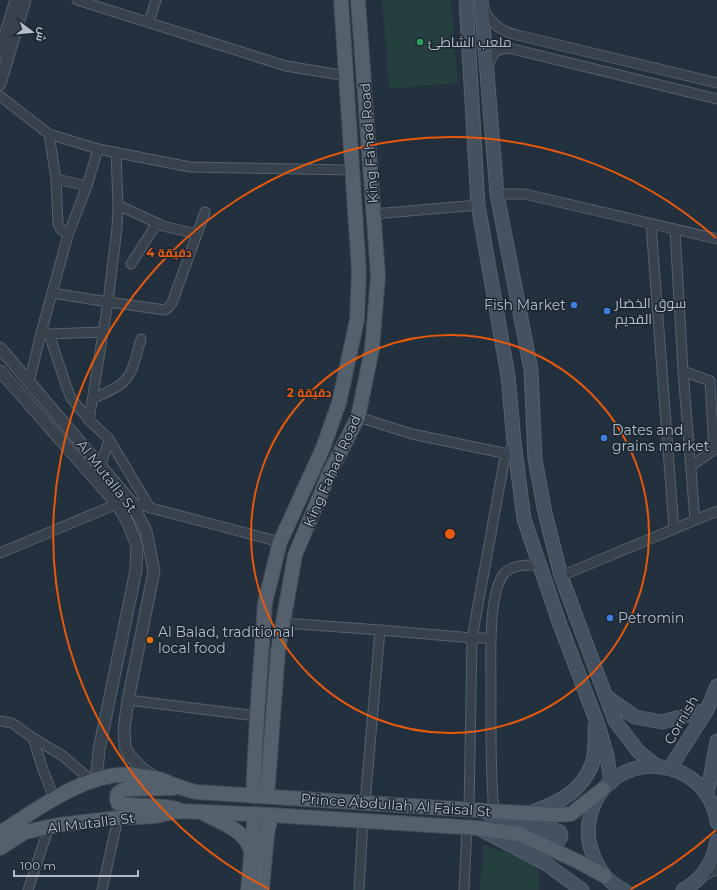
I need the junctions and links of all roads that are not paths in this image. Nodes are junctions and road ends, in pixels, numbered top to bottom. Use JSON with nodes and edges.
{"nodes":[{"id":1,"x":16,"y":0,"type":"edge"},
{"id":2,"x":25,"y":0,"type":"edge"},
{"id":3,"x":77,"y":0,"type":"edge"},
{"id":4,"x":156,"y":0,"type":"edge"},
{"id":5,"x":466,"y":0,"type":"edge"},
{"id":6,"x":481,"y":0,"type":"edge"},
{"id":7,"x":358,"y":2,"type":"edge"},
{"id":8,"x":342,"y":3,"type":"edge"},
{"id":9,"x":149,"y":22,"type":"junction"},
{"id":10,"x":0,"y":52,"type":"edge"},
{"id":11,"x":487,"y":73,"type":"junction"},
{"id":12,"x":347,"y":76,"type":"junction"},
{"id":13,"x":717,"y":83,"type":"edge"},
{"id":14,"x":0,"y":84,"type":"edge"},
{"id":15,"x":0,"y":96,"type":"edge"},
{"id":16,"x":717,"y":99,"type":"edge"},
{"id":17,"x":49,"y":134,"type":"junction"},
{"id":18,"x":98,"y":149,"type":"junction"},
{"id":19,"x":116,"y":152,"type":"junction"},
{"id":20,"x":353,"y":170,"type":"junction"},
{"id":21,"x":56,"y":179,"type":"junction"},
{"id":22,"x":87,"y":186,"type":"junction"},
{"id":23,"x":497,"y":194,"type":"junction"},
{"id":24,"x":118,"y":205,"type":"junction"},
{"id":25,"x":478,"y":205,"type":"junction"},
{"id":26,"x":205,"y":212,"type":"dead end"},
{"id":27,"x":374,"y":214,"type":"junction"},
{"id":28,"x":157,"y":223,"type":"junction"},
{"id":29,"x":651,"y":224,"type":"junction"},
{"id":30,"x":675,"y":230,"type":"junction"},
{"id":31,"x":197,"y":234,"type":"junction"},
{"id":32,"x":68,"y":235,"type":"junction"},
{"id":33,"x":717,"y":239,"type":"edge"},
{"id":34,"x":131,"y":264,"type":"dead end"},
{"id":35,"x":52,"y":293,"type":"junction"},
{"id":36,"x":108,"y":302,"type":"junction"},
{"id":37,"x":103,"y":332,"type":"junction"},
{"id":38,"x":45,"y":333,"type":"junction"},
{"id":39,"x":141,"y":339,"type":"dead end"},
{"id":40,"x":0,"y":348,"type":"edge"},
{"id":41,"x":0,"y":371,"type":"edge"},
{"id":42,"x":684,"y":371,"type":"junction"},
{"id":43,"x":713,"y":381,"type":"edge"},
{"id":44,"x":29,"y":382,"type":"junction"},
{"id":45,"x":94,"y":398,"type":"junction"},
{"id":46,"x":358,"y":417,"type":"junction"},
{"id":47,"x":89,"y":420,"type":"junction"},
{"id":48,"x":109,"y":439,"type":"junction"},
{"id":49,"x":511,"y":448,"type":"junction"},
{"id":50,"x":715,"y":452,"type":"edge"},
{"id":51,"x":101,"y":465,"type":"junction"},
{"id":52,"x":691,"y":466,"type":"junction"},
{"id":53,"x":132,"y":503,"type":"junction"},
{"id":54,"x":117,"y":504,"type":"junction"},
{"id":55,"x":150,"y":508,"type":"junction"},
{"id":56,"x":717,"y":511,"type":"edge"},
{"id":57,"x":695,"y":520,"type":"junction"},
{"id":58,"x":674,"y":529,"type":"junction"},
{"id":59,"x":280,"y":542,"type":"junction"},
{"id":60,"x":0,"y":553,"type":"edge"},
{"id":61,"x":540,"y":565,"type":"junction"},
{"id":62,"x":561,"y":576,"type":"junction"},
{"id":63,"x":284,"y":623,"type":"junction"},
{"id":64,"x":380,"y":630,"type":"junction"},
{"id":65,"x":472,"y":638,"type":"junction"},
{"id":66,"x":491,"y":638,"type":"junction"},
{"id":67,"x":717,"y":686,"type":"edge"},
{"id":68,"x":608,"y":698,"type":"junction"},
{"id":69,"x":128,"y":700,"type":"junction"},
{"id":70,"x":707,"y":710,"type":"junction"},
{"id":71,"x":257,"y":716,"type":"junction"},
{"id":72,"x":595,"y":717,"type":"junction"},
{"id":73,"x":0,"y":721,"type":"edge"},
{"id":74,"x":33,"y":738,"type":"junction"},
{"id":75,"x":717,"y":742,"type":"edge"},
{"id":76,"x":269,"y":765,"type":"junction"},
{"id":77,"x":254,"y":766,"type":"junction"},
{"id":78,"x":656,"y":766,"type":"junction"},
{"id":79,"x":670,"y":768,"type":"junction"},
{"id":80,"x":157,"y":779,"type":"junction"},
{"id":81,"x":94,"y":780,"type":"junction"},
{"id":82,"x":607,"y":785,"type":"junction"},
{"id":83,"x":181,"y":788,"type":"junction"},
{"id":84,"x":708,"y":795,"type":"junction"},
{"id":85,"x":260,"y":796,"type":"junction"},
{"id":86,"x":54,"y":798,"type":"junction"},
{"id":87,"x":365,"y":803,"type":"junction"},
{"id":88,"x":191,"y":811,"type":"junction"},
{"id":89,"x":482,"y":811,"type":"junction"},
{"id":90,"x":255,"y":814,"type":"junction"},
{"id":91,"x":528,"y":814,"type":"junction"},
{"id":92,"x":716,"y":814,"type":"edge"},
{"id":93,"x":271,"y":815,"type":"junction"},
{"id":94,"x":118,"y":818,"type":"junction"},
{"id":95,"x":364,"y":820,"type":"junction"},
{"id":96,"x":49,"y":827,"type":"junction"},
{"id":97,"x":472,"y":827,"type":"junction"},
{"id":98,"x":253,"y":830,"type":"junction"},
{"id":99,"x":0,"y":833,"type":"edge"},
{"id":100,"x":267,"y":834,"type":"junction"},
{"id":101,"x":519,"y":834,"type":"junction"},
{"id":102,"x":717,"y":842,"type":"edge"},
{"id":103,"x":0,"y":848,"type":"edge"},
{"id":104,"x":252,"y":853,"type":"junction"},
{"id":105,"x":717,"y":868,"type":"edge"},
{"id":106,"x":703,"y":875,"type":"junction"},
{"id":107,"x":605,"y":876,"type":"junction"},
{"id":108,"x":28,"y":890,"type":"edge"},
{"id":109,"x":102,"y":890,"type":"edge"},
{"id":110,"x":248,"y":890,"type":"edge"},
{"id":111,"x":262,"y":890,"type":"edge"},
{"id":112,"x":359,"y":890,"type":"edge"},
{"id":113,"x":464,"y":890,"type":"edge"},
{"id":114,"x":582,"y":890,"type":"edge"},
{"id":115,"x":624,"y":890,"type":"edge"},
{"id":116,"x":684,"y":890,"type":"edge"}],
"edges":[{"from":1,"to":10,"type":"street"},
{"from":2,"to":14,"type":"street"},
{"from":3,"to":9,"type":"street"},
{"from":4,"to":9,"type":"street"},
{"from":5,"to":25,"type":"main road"},
{"from":6,"to":11,"type":"main road"},
{"from":6,"to":13,"type":"street"},
{"from":7,"to":8,"type":"main road"},
{"from":7,"to":27,"type":"main road","name":"King Fahad Road"},
{"from":8,"to":12,"type":"main road","name":"King Fahad Road"},
{"from":9,"to":12,"type":"street"},
{"from":11,"to":16,"type":"street"},
{"from":11,"to":23,"type":"main road"},
{"from":12,"to":20,"type":"main road","name":"King Fahad Road"},
{"from":15,"to":17,"type":"street"},
{"from":17,"to":18,"type":"street"},
{"from":17,"to":21,"type":"street"},
{"from":18,"to":19,"type":"street"},
{"from":18,"to":22,"type":"street"},
{"from":19,"to":20,"type":"street"},
{"from":19,"to":24,"type":"street"},
{"from":20,"to":59,"type":"main road","name":"King Fahad Road"},
{"from":21,"to":22,"type":"street"},
{"from":21,"to":32,"type":"street"},
{"from":22,"to":32,"type":"street"},
{"from":23,"to":29,"type":"street"},
{"from":23,"to":62,"type":"main road"},
{"from":24,"to":28,"type":"street"},
{"from":24,"to":36,"type":"street"},
{"from":25,"to":27,"type":"street"},
{"from":25,"to":49,"type":"main road"},
{"from":26,"to":31,"type":"street"},
{"from":27,"to":46,"type":"main road","name":"King Fahad Road"},
{"from":28,"to":31,"type":"street"},
{"from":28,"to":34,"type":"street"},
{"from":29,"to":30,"type":"street"},
{"from":29,"to":58,"type":"street"},
{"from":30,"to":33,"type":"street"},
{"from":30,"to":42,"type":"street"},
{"from":31,"to":36,"type":"street"},
{"from":32,"to":35,"type":"street"},
{"from":35,"to":36,"type":"street"},
{"from":35,"to":38,"type":"street"},
{"from":36,"to":37,"type":"street"},
{"from":37,"to":38,"type":"street"},
{"from":37,"to":45,"type":"street"},
{"from":38,"to":44,"type":"street"},
{"from":38,"to":47,"type":"street"},
{"from":39,"to":45,"type":"street"},
{"from":40,"to":44,"type":"street","name":"Al Mutalla St"},
{"from":41,"to":54,"type":"street","name":"Al Mutalla St"},
{"from":42,"to":43,"type":"street"},
{"from":42,"to":52,"type":"street"},
{"from":43,"to":50,"type":"street"},
{"from":44,"to":51,"type":"street","name":"Al Mutalla St"},
{"from":45,"to":47,"type":"street"},
{"from":46,"to":49,"type":"street"},
{"from":46,"to":63,"type":"main road","name":"King Fahad Road"},
{"from":47,"to":48,"type":"street"},
{"from":48,"to":51,"type":"street"},
{"from":48,"to":55,"type":"street"},
{"from":49,"to":61,"type":"main road"},
{"from":49,"to":65,"type":"street"},
{"from":50,"to":52,"type":"street"},
{"from":51,"to":53,"type":"street","name":"Al Mutalla St"},
{"from":52,"to":57,"type":"street"},
{"from":53,"to":55,"type":"street"},
{"from":53,"to":69,"type":"street","name":"Al Mutalla St"},
{"from":54,"to":60,"type":"street"},
{"from":54,"to":81,"type":"street","name":"Al Mutalla St"},
{"from":55,"to":59,"type":"street"},
{"from":56,"to":57,"type":"street"},
{"from":57,"to":58,"type":"street"},
{"from":58,"to":62,"type":"street"},
{"from":59,"to":71,"type":"main road","name":"King Fahad Road"},
{"from":61,"to":66,"type":"street"},
{"from":61,"to":72,"type":"main road"},
{"from":62,"to":68,"type":"main road"},
{"from":63,"to":64,"type":"street"},
{"from":63,"to":76,"type":"main road","name":"King Fahad Road"},
{"from":64,"to":65,"type":"street"},
{"from":64,"to":87,"type":"street"},
{"from":65,"to":66,"type":"street"},
{"from":65,"to":89,"type":"street"},
{"from":66,"to":89,"type":"street"},
{"from":67,"to":70,"type":"main road","name":"Cornish"},
{"from":68,"to":70,"type":"main road"},
{"from":68,"to":78,"type":"main road"},
{"from":69,"to":71,"type":"street"},
{"from":69,"to":80,"type":"street","name":"Al Mutalla St"},
{"from":70,"to":79,"type":"main road","name":"Cornish"},
{"from":71,"to":77,"type":"main road","name":"King Fahad Road"},
{"from":72,"to":82,"type":"main road"},
{"from":72,"to":91,"type":"main road"},
{"from":73,"to":74,"type":"street"},
{"from":74,"to":81,"type":"street"},
{"from":74,"to":86,"type":"street"},
{"from":75,"to":84,"type":"main road"},
{"from":76,"to":77,"type":"main road"},
{"from":76,"to":85,"type":"main road","name":"King Fahad Road"},
{"from":77,"to":85,"type":"main road","name":"King Fahad Road"},
{"from":78,"to":79,"type":"main road"},
{"from":78,"to":82,"type":"main road"},
{"from":79,"to":84,"type":"main road"},
{"from":80,"to":81,"type":"main road","name":"Al Mutalla St"},
{"from":80,"to":83,"type":"main road","name":"Al Mutalla St"},
{"from":81,"to":86,"type":"main road","name":"Al Mutalla St"},
{"from":82,"to":91,"type":"main road","name":"Prince Abdullah Al Faisal St"},
{"from":82,"to":107,"type":"main road"},
{"from":83,"to":85,"type":"main road","name":"Prince Abdullah Al Faisal St"},
{"from":83,"to":88,"type":"main road"},
{"from":84,"to":92,"type":"main road"},
{"from":85,"to":87,"type":"main road","name":"Prince Abdullah Al Faisal St"},
{"from":86,"to":99,"type":"main road","name":"Al Mutalla St"},
{"from":87,"to":89,"type":"main road","name":"Prince Abdullah Al Faisal St"},
{"from":88,"to":90,"type":"main road","name":"Prince Abdullah Al Faisal St"},
{"from":88,"to":94,"type":"main road","name":"Al Mutalla St"},
{"from":88,"to":104,"type":"main road"},
{"from":89,"to":91,"type":"main road","name":"Prince Abdullah Al Faisal St"},
{"from":89,"to":101,"type":"main road"},
{"from":90,"to":93,"type":"main road","name":"Prince Abdullah Al Faisal St"},
{"from":90,"to":98,"type":"main road"},
{"from":93,"to":95,"type":"main road","name":"Prince Abdullah Al Faisal St"},
{"from":93,"to":100,"type":"main road"},
{"from":94,"to":96,"type":"main road","name":"Al Mutalla St"},
{"from":94,"to":109,"type":"street"},
{"from":95,"to":97,"type":"main road","name":"Prince Abdullah Al Faisal St"},
{"from":95,"to":112,"type":"street"},
{"from":96,"to":103,"type":"main road","name":"Al Mutalla St"},
{"from":96,"to":108,"type":"street"},
{"from":97,"to":101,"type":"main road","name":"Prince Abdullah Al Faisal St"},
{"from":97,"to":113,"type":"street"},
{"from":97,"to":114,"type":"main road"},
{"from":98,"to":100,"type":"main road"},
{"from":98,"to":104,"type":"main road"},
{"from":100,"to":111,"type":"main road"},
{"from":101,"to":107,"type":"main road","name":"Prince Abdullah Al Faisal St"},
{"from":102,"to":106,"type":"main road"},
{"from":104,"to":110,"type":"main road"},
{"from":105,"to":106,"type":"street"},
{"from":106,"to":116,"type":"main road"},
{"from":107,"to":115,"type":"main road"}]}
